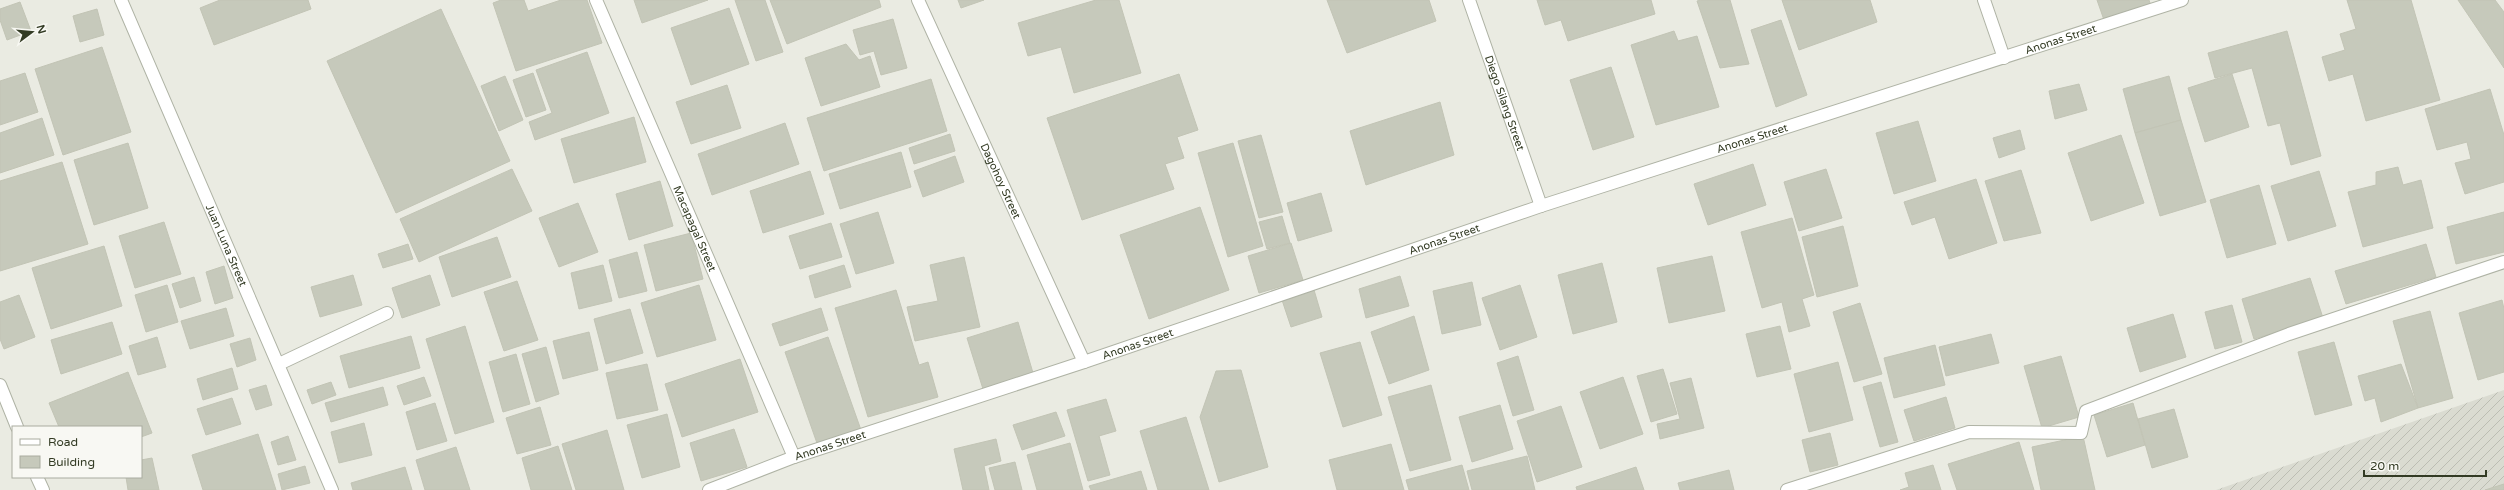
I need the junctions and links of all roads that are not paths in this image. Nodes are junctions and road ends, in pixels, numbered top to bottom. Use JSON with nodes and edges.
{"nodes":[{"id":1,"x":121,"y":0,"type":"edge"},
{"id":2,"x":596,"y":0,"type":"edge"},
{"id":3,"x":918,"y":0,"type":"edge"},
{"id":4,"x":1469,"y":0,"type":"edge"},
{"id":5,"x":1984,"y":0,"type":"edge"},
{"id":6,"x":2182,"y":0,"type":"edge"},
{"id":7,"x":2004,"y":58,"type":"junction"},
{"id":8,"x":1541,"y":206,"type":"junction"},
{"id":9,"x":2504,"y":262,"type":"edge"},
{"id":10,"x":387,"y":313,"type":"dead end"},
{"id":11,"x":1084,"y":362,"type":"junction"},
{"id":12,"x":279,"y":364,"type":"junction"},
{"id":13,"x":0,"y":385,"type":"edge"},
{"id":14,"x":17,"y":426,"type":"edge"},
{"id":15,"x":794,"y":457,"type":"junction"},
{"id":16,"x":37,"y":478,"type":"edge"},
{"id":17,"x":43,"y":490,"type":"edge"},
{"id":18,"x":332,"y":490,"type":"edge"},
{"id":19,"x":709,"y":490,"type":"edge"},
{"id":20,"x":1787,"y":490,"type":"edge"}],
"edges":[{"from":1,"to":12,"type":"street","name":"Juan Luna Street"},
{"from":2,"to":15,"type":"street","name":"Macapagal Street"},
{"from":3,"to":11,"type":"street","name":"Dagohoy Street"},
{"from":4,"to":8,"type":"street","name":"Diego Silang Street"},
{"from":5,"to":7,"type":"street"},
{"from":6,"to":7,"type":"street","name":"Anonas Street"},
{"from":7,"to":8,"type":"street","name":"Anonas Street"},
{"from":8,"to":11,"type":"street","name":"Anonas Street"},
{"from":9,"to":20,"type":"street"},
{"from":10,"to":12,"type":"street"},
{"from":11,"to":15,"type":"street","name":"Anonas Street"},
{"from":12,"to":18,"type":"street","name":"Juan Luna Street"},
{"from":13,"to":14,"type":"street"},
{"from":15,"to":19,"type":"street","name":"Anonas Street"},
{"from":16,"to":17,"type":"street"}]}
